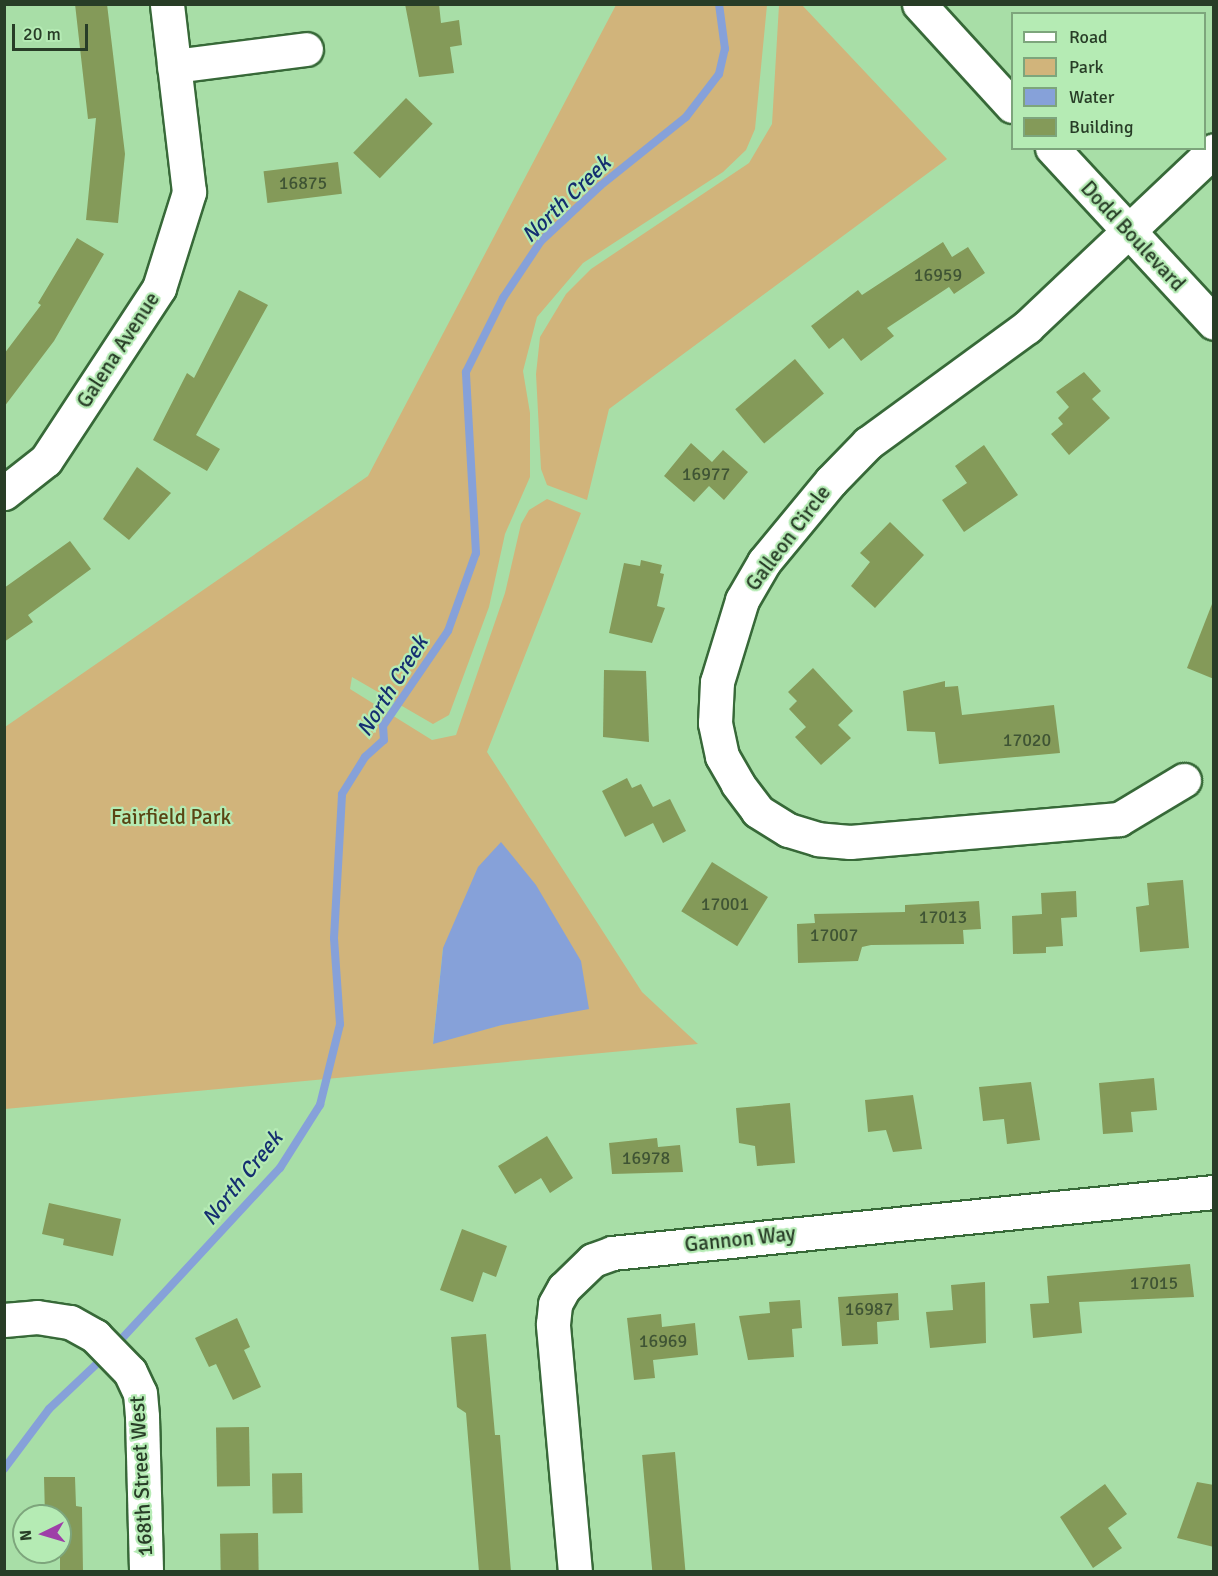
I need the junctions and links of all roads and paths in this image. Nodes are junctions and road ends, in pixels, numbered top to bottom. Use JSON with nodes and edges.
{"nodes":[{"id":1,"x":166,"y":4,"type":"edge"},
{"id":2,"x":920,"y":4,"type":"edge"},
{"id":3,"x":306,"y":49,"type":"dead end"},
{"id":4,"x":174,"y":66,"type":"junction"},
{"id":5,"x":1011,"y":105,"type":"edge"},
{"id":6,"x":1054,"y":150,"type":"edge"},
{"id":7,"x":1214,"y":150,"type":"edge"},
{"id":8,"x":1127,"y":230,"type":"junction"},
{"id":9,"x":1214,"y":323,"type":"edge"},
{"id":10,"x":4,"y":493,"type":"edge"},
{"id":11,"x":1184,"y":780,"type":"dead end"},
{"id":12,"x":1214,"y":1192,"type":"edge"},
{"id":13,"x":4,"y":1320,"type":"edge"},
{"id":14,"x":146,"y":1572,"type":"edge"},
{"id":15,"x":575,"y":1572,"type":"edge"}],
"edges":[{"from":1,"to":4,"type":"street","name":"Galena Avenue"},
{"from":2,"to":5,"type":"street"},
{"from":3,"to":4,"type":"street"},
{"from":4,"to":10,"type":"street","name":"Galena Avenue"},
{"from":6,"to":8,"type":"street","name":"Dodd Boulevard"},
{"from":7,"to":8,"type":"street","name":"Galleon Circle"},
{"from":8,"to":9,"type":"street","name":"Dodd Boulevard"},
{"from":8,"to":11,"type":"street","name":"Galleon Circle"},
{"from":12,"to":15,"type":"street","name":"Gannon Way"},
{"from":13,"to":14,"type":"street","name":"168th Street West"}]}
